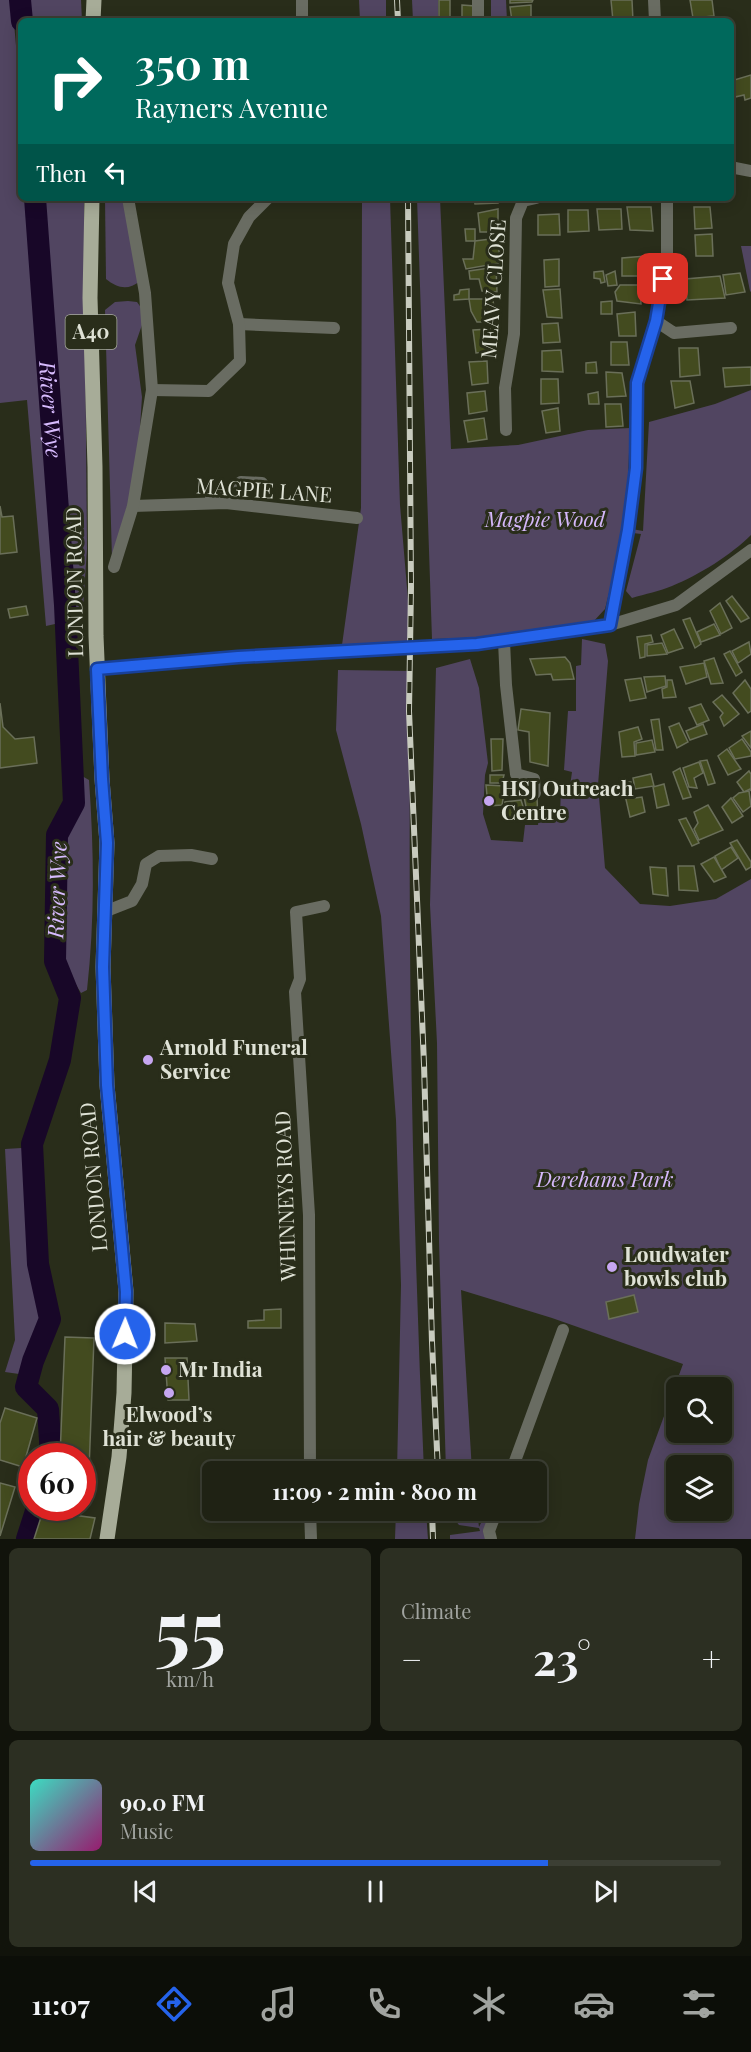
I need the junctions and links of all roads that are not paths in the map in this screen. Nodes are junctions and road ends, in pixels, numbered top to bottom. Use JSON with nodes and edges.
{"nodes":[{"id":1,"x":94,"y":0,"type":"edge"},
{"id":2,"x":302,"y":0,"type":"edge"},
{"id":3,"x":478,"y":0,"type":"edge"},
{"id":4,"x":654,"y":0,"type":"edge"},
{"id":5,"x":93,"y":18,"type":"edge"},
{"id":6,"x":302,"y":18,"type":"edge"},
{"id":7,"x":478,"y":18,"type":"edge"},
{"id":8,"x":655,"y":18,"type":"edge"},
{"id":9,"x":734,"y":168,"type":"edge"},
{"id":10,"x":751,"y":171,"type":"edge"},
{"id":11,"x":92,"y":201,"type":"edge"},
{"id":12,"x":129,"y":201,"type":"edge"},
{"id":13,"x":265,"y":201,"type":"edge"},
{"id":14,"x":522,"y":201,"type":"edge"},
{"id":15,"x":668,"y":201,"type":"edge"},
{"id":16,"x":656,"y":321,"type":"junction"},
{"id":17,"x":239,"y":324,"type":"junction"},
{"id":18,"x":334,"y":328,"type":"dead end"},
{"id":19,"x":731,"y":328,"type":"dead end"},
{"id":20,"x":152,"y":390,"type":"junction"},
{"id":21,"x":506,"y":430,"type":"dead end"},
{"id":22,"x":262,"y":483,"type":"dead end"},
{"id":23,"x":134,"y":502,"type":"junction"},
{"id":24,"x":357,"y":518,"type":"dead end"},
{"id":25,"x":751,"y":550,"type":"edge"},
{"id":26,"x":114,"y":567,"type":"dead end"},
{"id":27,"x":610,"y":625,"type":"junction"},
{"id":28,"x":504,"y":641,"type":"junction"},
{"id":29,"x":97,"y":669,"type":"junction"},
{"id":30,"x":535,"y":793,"type":"dead end"},
{"id":31,"x":212,"y":859,"type":"dead end"},
{"id":32,"x":324,"y":906,"type":"dead end"},
{"id":33,"x":104,"y":912,"type":"junction"},
{"id":34,"x":563,"y":1330,"type":"dead end"},
{"id":35,"x":310,"y":1461,"type":"edge"},
{"id":36,"x":515,"y":1461,"type":"edge"},
{"id":37,"x":310,"y":1521,"type":"edge"},
{"id":38,"x":493,"y":1521,"type":"edge"},
{"id":39,"x":107,"y":1539,"type":"edge"},
{"id":40,"x":310,"y":1539,"type":"edge"},
{"id":41,"x":491,"y":1539,"type":"edge"}],
"edges":[{"from":1,"to":5,"type":"main road"},
{"from":2,"to":6,"type":"street"},
{"from":3,"to":7,"type":"street"},
{"from":4,"to":8,"type":"street"},
{"from":9,"to":10,"type":"street"},
{"from":11,"to":29,"type":"main road","name":"LONDON ROAD","number":"A40"},
{"from":12,"to":20,"type":"street","name":"LONDON ROAD"},
{"from":13,"to":17,"type":"street"},
{"from":14,"to":21,"type":"street","name":"MEAVY CLOSE"},
{"from":15,"to":16,"type":"street"},
{"from":16,"to":19,"type":"street"},
{"from":16,"to":27,"type":"street"},
{"from":17,"to":18,"type":"street"},
{"from":17,"to":20,"type":"street"},
{"from":20,"to":23,"type":"street","name":"LONDON ROAD"},
{"from":22,"to":23,"type":"street"},
{"from":23,"to":24,"type":"street","name":"MAGPIE LANE"},
{"from":23,"to":26,"type":"street","name":"LONDON ROAD"},
{"from":25,"to":27,"type":"street"},
{"from":27,"to":28,"type":"street"},
{"from":28,"to":29,"type":"street"},
{"from":28,"to":30,"type":"street"},
{"from":29,"to":33,"type":"main road","name":"LONDON ROAD","number":"A40"},
{"from":31,"to":33,"type":"street"},
{"from":32,"to":35,"type":"street","name":"WHINNEYS ROAD"},
{"from":33,"to":39,"type":"main road","name":"LONDON ROAD","number":"A40"},
{"from":34,"to":36,"type":"street"},
{"from":37,"to":40,"type":"street"},
{"from":38,"to":41,"type":"street"}]}
